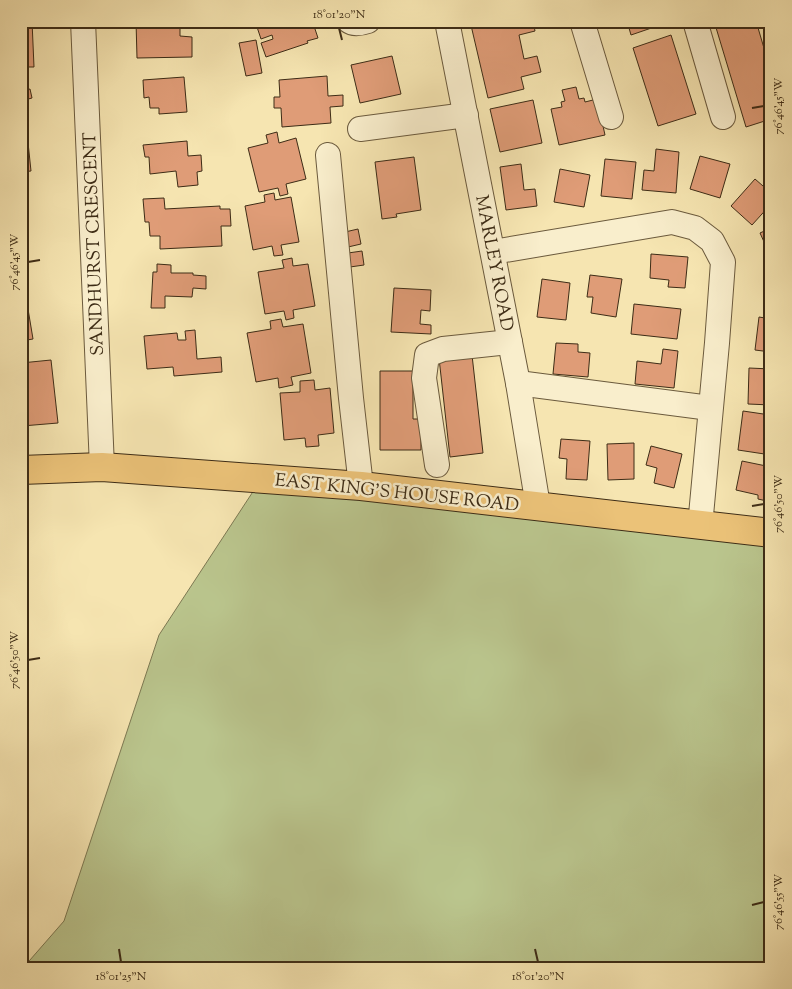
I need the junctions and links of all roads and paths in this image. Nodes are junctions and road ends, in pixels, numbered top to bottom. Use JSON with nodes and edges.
{"nodes":[{"id":1,"x":83,"y":21,"type":"edge"},
{"id":2,"x":349,"y":21,"type":"edge"},
{"id":3,"x":368,"y":21,"type":"edge"},
{"id":4,"x":447,"y":21,"type":"edge"},
{"id":5,"x":582,"y":21,"type":"edge"},
{"id":6,"x":695,"y":21,"type":"edge"},
{"id":7,"x":466,"y":115,"type":"junction"},
{"id":8,"x":723,"y":117,"type":"dead end"},
{"id":9,"x":611,"y":118,"type":"dead end"},
{"id":10,"x":360,"y":129,"type":"dead end"},
{"id":11,"x":328,"y":155,"type":"dead end"},
{"id":12,"x":494,"y":252,"type":"junction"},
{"id":13,"x":510,"y":342,"type":"junction"},
{"id":14,"x":518,"y":383,"type":"junction"},
{"id":15,"x":710,"y":408,"type":"junction"},
{"id":16,"x":437,"y":465,"type":"dead end"},
{"id":17,"x":102,"y":467,"type":"junction"},
{"id":18,"x":21,"y":470,"type":"edge"},
{"id":19,"x":361,"y":486,"type":"junction"},
{"id":20,"x":538,"y":506,"type":"junction"},
{"id":21,"x":700,"y":526,"type":"junction"},
{"id":22,"x":771,"y":533,"type":"edge"}],
"edges":[{"from":1,"to":17,"type":"street","name":"SANDHURST CRESCENT"},
{"from":2,"to":3,"type":"street"},
{"from":4,"to":7,"type":"street","name":"MARLEY ROAD"},
{"from":5,"to":9,"type":"street"},
{"from":6,"to":8,"type":"street"},
{"from":7,"to":10,"type":"street"},
{"from":7,"to":12,"type":"street","name":"MARLEY ROAD"},
{"from":11,"to":19,"type":"street"},
{"from":12,"to":13,"type":"street","name":"MARLEY ROAD"},
{"from":12,"to":15,"type":"street"},
{"from":13,"to":14,"type":"street","name":"MARLEY ROAD"},
{"from":13,"to":16,"type":"street"},
{"from":14,"to":15,"type":"street"},
{"from":14,"to":20,"type":"street","name":"MARLEY ROAD"},
{"from":15,"to":21,"type":"street"},
{"from":17,"to":18,"type":"main road","name":"EAST KING'S HOUSE ROAD"},
{"from":17,"to":19,"type":"main road","name":"EAST KING'S HOUSE ROAD"},
{"from":19,"to":20,"type":"main road","name":"EAST KING'S HOUSE ROAD"},
{"from":20,"to":21,"type":"main road","name":"EAST KING'S HOUSE ROAD"},
{"from":21,"to":22,"type":"main road","name":"EAST KING'S HOUSE ROAD"}]}
